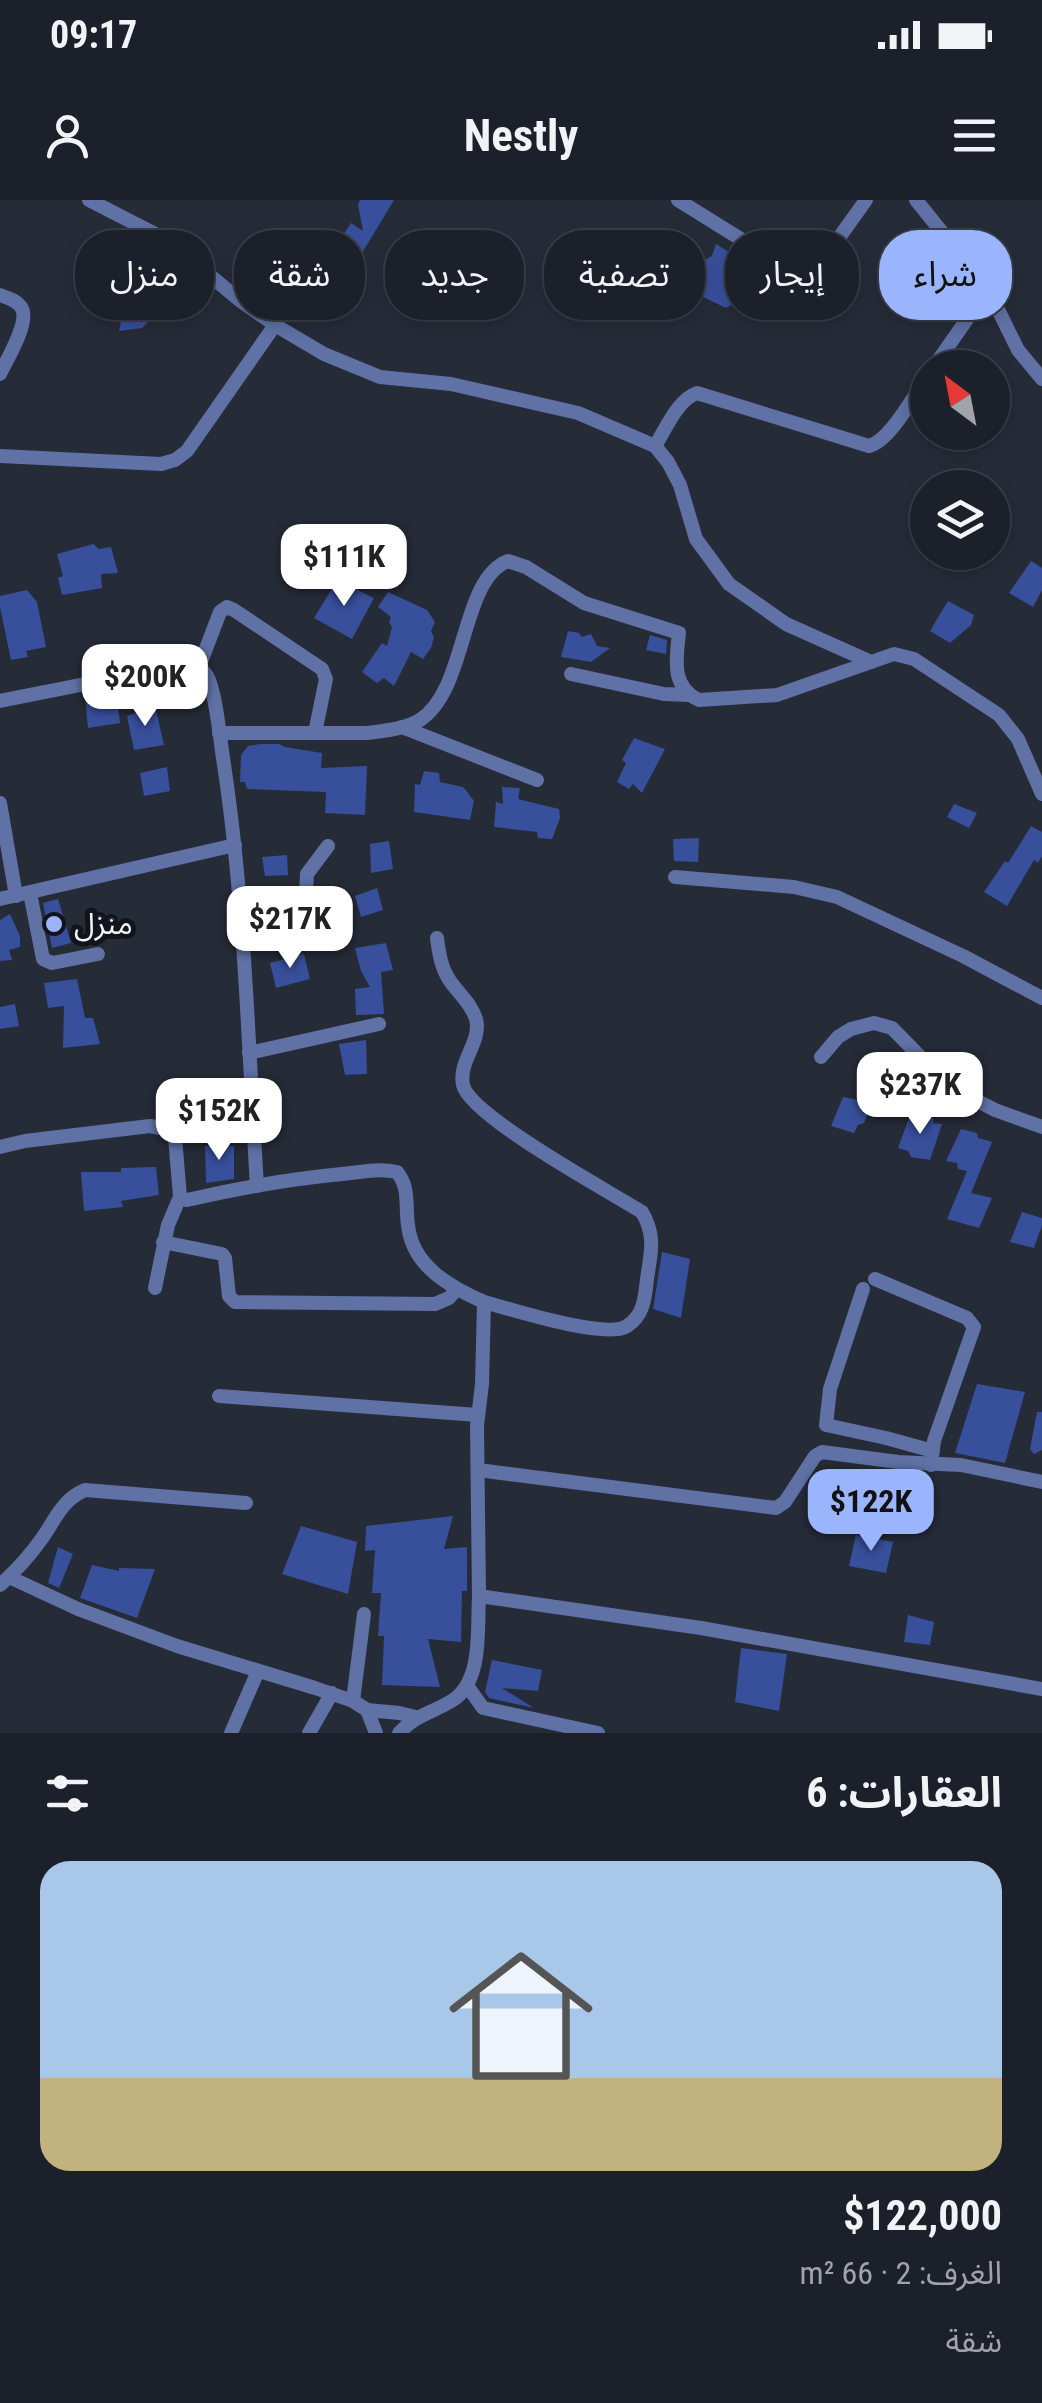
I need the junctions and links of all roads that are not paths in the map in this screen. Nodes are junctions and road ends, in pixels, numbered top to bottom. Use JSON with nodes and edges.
{"nodes":[{"id":1,"x":89,"y":200,"type":"edge"},
{"id":2,"x":678,"y":200,"type":"edge"},
{"id":3,"x":866,"y":200,"type":"edge"},
{"id":4,"x":916,"y":200,"type":"edge"},
{"id":5,"x":940,"y":230,"type":"edge"},
{"id":6,"x":0,"y":295,"type":"edge"},
{"id":7,"x":966,"y":320,"type":"edge"},
{"id":8,"x":1003,"y":320,"type":"edge"},
{"id":9,"x":275,"y":325,"type":"junction"},
{"id":10,"x":946,"y":350,"type":"edge"},
{"id":11,"x":0,"y":374,"type":"edge"},
{"id":12,"x":1042,"y":379,"type":"edge"},
{"id":13,"x":910,"y":401,"type":"edge"},
{"id":14,"x":654,"y":446,"type":"junction"},
{"id":15,"x":0,"y":456,"type":"edge"},
{"id":16,"x":872,"y":662,"type":"junction"},
{"id":17,"x":199,"y":667,"type":"junction"},
{"id":18,"x":571,"y":674,"type":"dead end"},
{"id":19,"x":689,"y":695,"type":"junction"},
{"id":20,"x":0,"y":701,"type":"edge"},
{"id":21,"x":401,"y":726,"type":"junction"},
{"id":22,"x":314,"y":733,"type":"junction"},
{"id":23,"x":219,"y":734,"type":"junction"},
{"id":24,"x":538,"y":780,"type":"dead end"},
{"id":25,"x":1042,"y":794,"type":"edge"},
{"id":26,"x":0,"y":803,"type":"edge"},
{"id":27,"x":236,"y":845,"type":"junction"},
{"id":28,"x":328,"y":846,"type":"dead end"},
{"id":29,"x":675,"y":876,"type":"dead end"},
{"id":30,"x":23,"y":894,"type":"junction"},
{"id":31,"x":0,"y":899,"type":"edge"},
{"id":32,"x":241,"y":904,"type":"junction"},
{"id":33,"x":437,"y":938,"type":"dead end"},
{"id":34,"x":98,"y":954,"type":"dead end"},
{"id":35,"x":1042,"y":998,"type":"edge"},
{"id":36,"x":378,"y":1024,"type":"dead end"},
{"id":37,"x":249,"y":1053,"type":"junction"},
{"id":38,"x":821,"y":1057,"type":"dead end"},
{"id":39,"x":1042,"y":1127,"type":"edge"},
{"id":40,"x":0,"y":1147,"type":"edge"},
{"id":41,"x":256,"y":1186,"type":"junction"},
{"id":42,"x":180,"y":1196,"type":"junction"},
{"id":43,"x":163,"y":1242,"type":"junction"},
{"id":44,"x":154,"y":1288,"type":"dead end"},
{"id":45,"x":456,"y":1290,"type":"junction"},
{"id":46,"x":484,"y":1302,"type":"junction"},
{"id":47,"x":219,"y":1396,"type":"dead end"},
{"id":48,"x":478,"y":1414,"type":"junction"},
{"id":49,"x":932,"y":1458,"type":"junction"},
{"id":50,"x":478,"y":1470,"type":"junction"},
{"id":51,"x":1042,"y":1482,"type":"edge"},
{"id":52,"x":246,"y":1503,"type":"dead end"},
{"id":53,"x":4,"y":1581,"type":"edge"},
{"id":54,"x":479,"y":1596,"type":"junction"},
{"id":55,"x":364,"y":1614,"type":"dead end"},
{"id":56,"x":258,"y":1670,"type":"junction"},
{"id":57,"x":468,"y":1687,"type":"junction"},
{"id":58,"x":1042,"y":1689,"type":"edge"},
{"id":59,"x":332,"y":1693,"type":"junction"},
{"id":60,"x":353,"y":1701,"type":"junction"},
{"id":61,"x":367,"y":1710,"type":"junction"},
{"id":62,"x":416,"y":1717,"type":"junction"},
{"id":63,"x":231,"y":1733,"type":"edge"},
{"id":64,"x":309,"y":1733,"type":"edge"},
{"id":65,"x":376,"y":1733,"type":"edge"},
{"id":66,"x":400,"y":1733,"type":"edge"},
{"id":67,"x":598,"y":1733,"type":"edge"}],
"edges":[{"from":1,"to":9,"type":"street"},
{"from":2,"to":3,"type":"street"},
{"from":4,"to":5,"type":"street"},
{"from":6,"to":11,"type":"street"},
{"from":7,"to":10,"type":"street"},
{"from":8,"to":12,"type":"street"},
{"from":9,"to":14,"type":"street"},
{"from":9,"to":15,"type":"street"},
{"from":13,"to":14,"type":"street"},
{"from":14,"to":16,"type":"street"},
{"from":16,"to":19,"type":"street"},
{"from":16,"to":25,"type":"street"},
{"from":17,"to":20,"type":"street"},
{"from":17,"to":22,"type":"street"},
{"from":17,"to":23,"type":"street"},
{"from":18,"to":19,"type":"street"},
{"from":19,"to":21,"type":"street"},
{"from":21,"to":22,"type":"street"},
{"from":21,"to":24,"type":"street"},
{"from":22,"to":23,"type":"street"},
{"from":23,"to":27,"type":"street"},
{"from":26,"to":30,"type":"street"},
{"from":27,"to":30,"type":"street"},
{"from":27,"to":32,"type":"street"},
{"from":28,"to":32,"type":"street"},
{"from":29,"to":35,"type":"street"},
{"from":30,"to":31,"type":"street"},
{"from":30,"to":34,"type":"street"},
{"from":32,"to":37,"type":"street"},
{"from":33,"to":46,"type":"street"},
{"from":36,"to":37,"type":"street"},
{"from":37,"to":41,"type":"street"},
{"from":38,"to":39,"type":"street"},
{"from":40,"to":42,"type":"street"},
{"from":41,"to":42,"type":"street"},
{"from":41,"to":45,"type":"street"},
{"from":42,"to":43,"type":"street"},
{"from":43,"to":44,"type":"street"},
{"from":43,"to":45,"type":"street"},
{"from":45,"to":46,"type":"street"},
{"from":46,"to":48,"type":"street"},
{"from":47,"to":48,"type":"street"},
{"from":48,"to":50,"type":"street"},
{"from":49,"to":49,"type":"street"},
{"from":49,"to":50,"type":"street"},
{"from":49,"to":51,"type":"street"},
{"from":50,"to":54,"type":"street"},
{"from":52,"to":53,"type":"street"},
{"from":53,"to":56,"type":"street"},
{"from":54,"to":57,"type":"street"},
{"from":54,"to":58,"type":"street"},
{"from":55,"to":60,"type":"street"},
{"from":56,"to":59,"type":"street"},
{"from":56,"to":63,"type":"street"},
{"from":57,"to":62,"type":"street"},
{"from":57,"to":67,"type":"street"},
{"from":59,"to":60,"type":"street"},
{"from":59,"to":64,"type":"street"},
{"from":60,"to":61,"type":"street"},
{"from":61,"to":62,"type":"street"},
{"from":61,"to":65,"type":"street"},
{"from":62,"to":66,"type":"street"}]}
